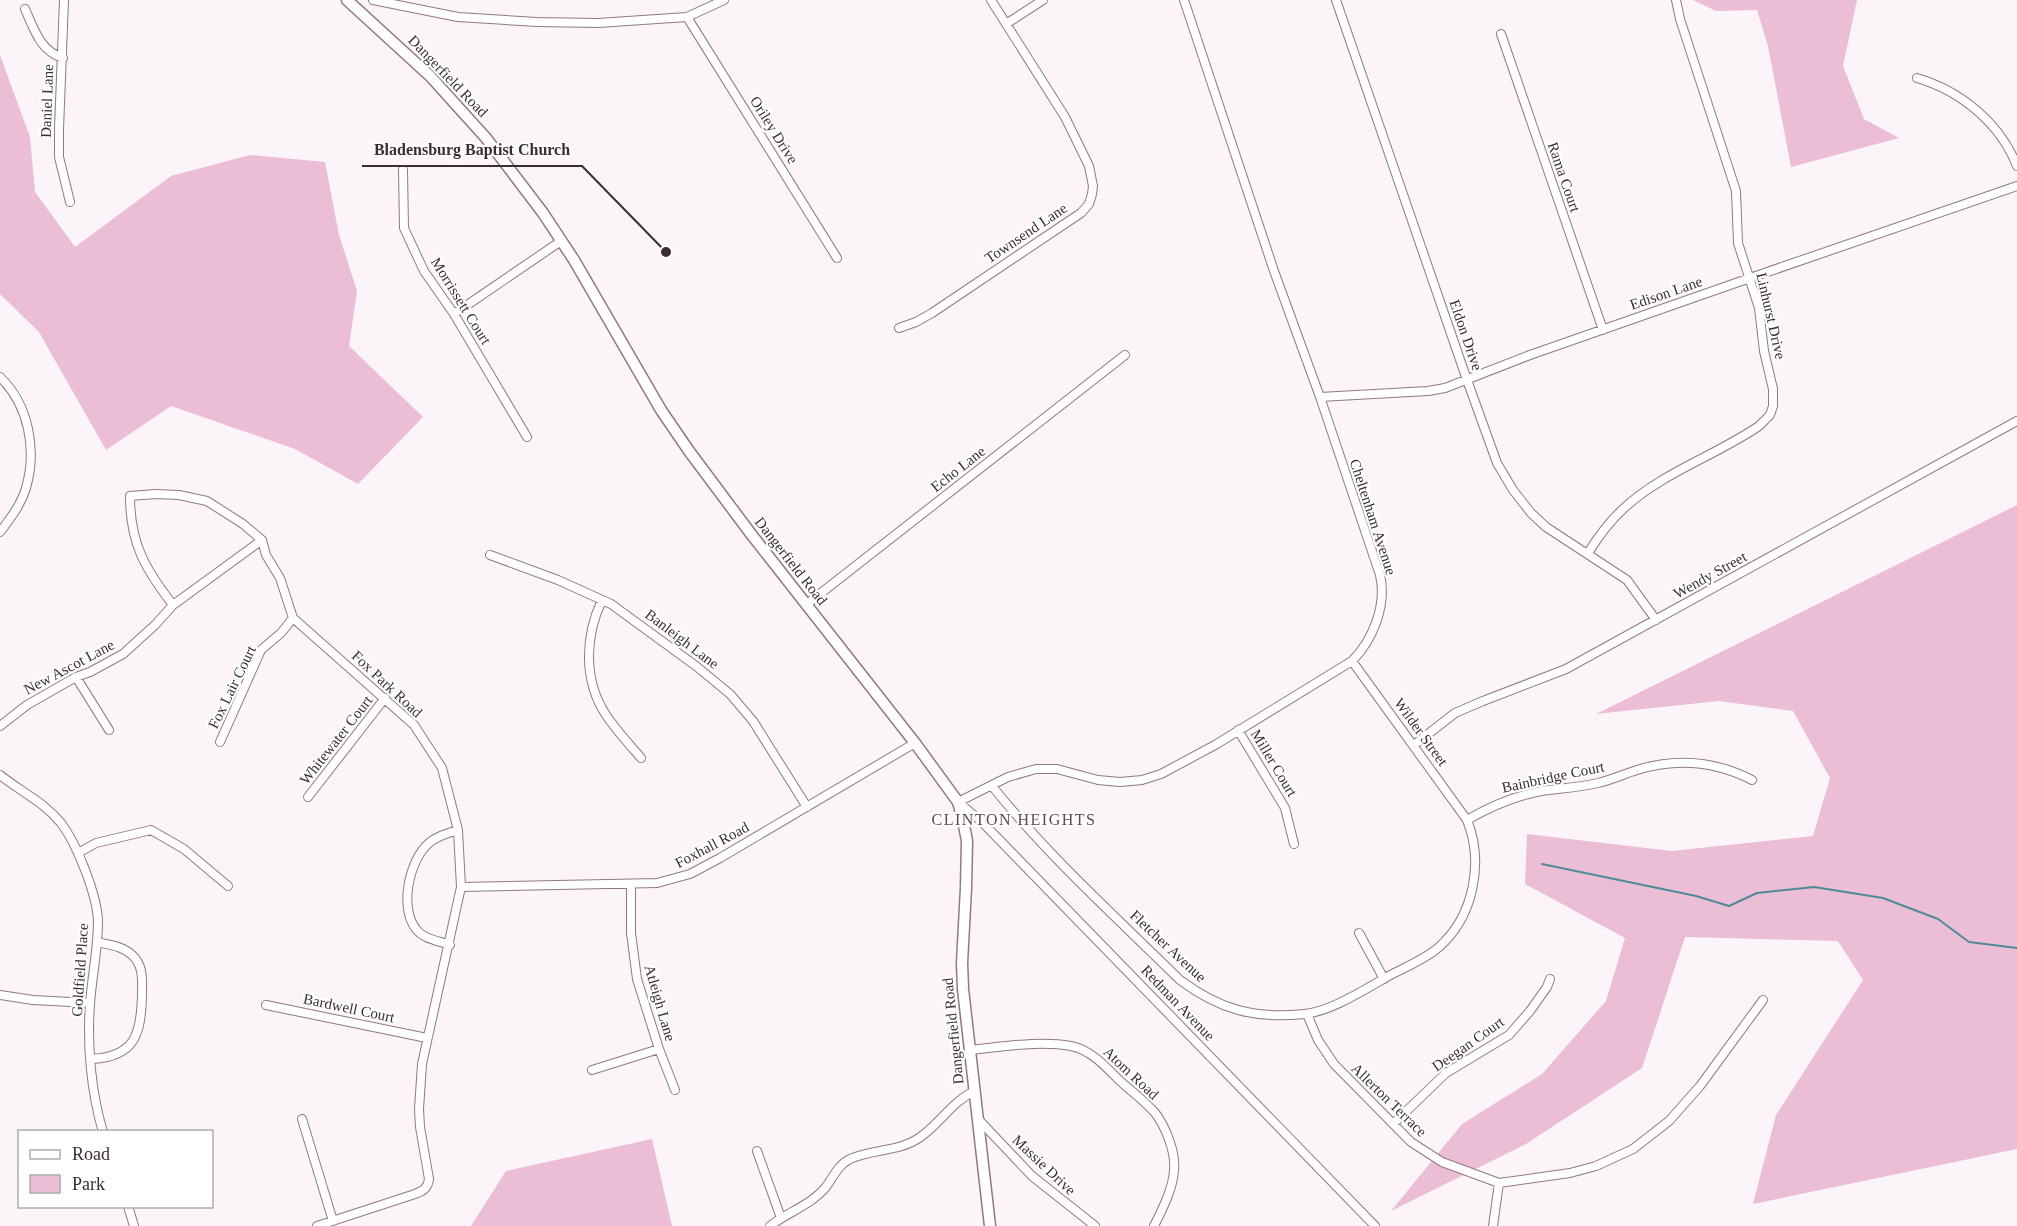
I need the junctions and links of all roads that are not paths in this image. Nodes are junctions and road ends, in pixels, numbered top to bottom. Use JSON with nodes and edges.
{"nodes":[{"id":1,"x":64,"y":0,"type":"edge"},
{"id":2,"x":347,"y":0,"type":"edge"},
{"id":3,"x":373,"y":0,"type":"edge"},
{"id":4,"x":724,"y":0,"type":"edge"},
{"id":5,"x":991,"y":0,"type":"edge"},
{"id":6,"x":1043,"y":0,"type":"edge"},
{"id":7,"x":1184,"y":0,"type":"edge"},
{"id":8,"x":1336,"y":0,"type":"edge"},
{"id":9,"x":1676,"y":0,"type":"edge"},
{"id":10,"x":25,"y":9,"type":"dead end"},
{"id":11,"x":687,"y":17,"type":"junction"},
{"id":12,"x":1006,"y":24,"type":"junction"},
{"id":13,"x":1501,"y":34,"type":"dead end"},
{"id":14,"x":63,"y":58,"type":"junction"},
{"id":15,"x":1917,"y":78,"type":"dead end"},
{"id":16,"x":2017,"y":166,"type":"edge"},
{"id":17,"x":403,"y":170,"type":"dead end"},
{"id":18,"x":2017,"y":186,"type":"edge"},
{"id":19,"x":70,"y":202,"type":"dead end"},
{"id":20,"x":561,"y":241,"type":"junction"},
{"id":21,"x":837,"y":258,"type":"dead end"},
{"id":22,"x":1750,"y":278,"type":"junction"},
{"id":23,"x":454,"y":314,"type":"junction"},
{"id":24,"x":899,"y":328,"type":"dead end"},
{"id":25,"x":1603,"y":330,"type":"junction"},
{"id":26,"x":1125,"y":355,"type":"dead end"},
{"id":27,"x":0,"y":377,"type":"edge"},
{"id":28,"x":1467,"y":380,"type":"junction"},
{"id":29,"x":1320,"y":397,"type":"junction"},
{"id":30,"x":2017,"y":420,"type":"edge"},
{"id":31,"x":527,"y":437,"type":"dead end"},
{"id":32,"x":0,"y":532,"type":"edge"},
{"id":33,"x":262,"y":540,"type":"junction"},
{"id":34,"x":1588,"y":553,"type":"junction"},
{"id":35,"x":490,"y":555,"type":"dead end"},
{"id":36,"x":603,"y":600,"type":"junction"},
{"id":37,"x":807,"y":604,"type":"junction"},
{"id":38,"x":173,"y":605,"type":"junction"},
{"id":39,"x":293,"y":618,"type":"junction"},
{"id":40,"x":1656,"y":621,"type":"junction"},
{"id":41,"x":1352,"y":661,"type":"junction"},
{"id":42,"x":76,"y":677,"type":"junction"},
{"id":43,"x":385,"y":698,"type":"junction"},
{"id":44,"x":0,"y":726,"type":"edge"},
{"id":45,"x":109,"y":730,"type":"dead end"},
{"id":46,"x":1238,"y":730,"type":"junction"},
{"id":47,"x":220,"y":742,"type":"dead end"},
{"id":48,"x":915,"y":743,"type":"junction"},
{"id":49,"x":1414,"y":745,"type":"junction"},
{"id":50,"x":641,"y":758,"type":"dead end"},
{"id":51,"x":0,"y":775,"type":"edge"},
{"id":52,"x":1752,"y":780,"type":"dead end"},
{"id":53,"x":992,"y":786,"type":"junction"},
{"id":54,"x":308,"y":797,"type":"dead end"},
{"id":55,"x":958,"y":802,"type":"junction"},
{"id":56,"x":807,"y":807,"type":"junction"},
{"id":57,"x":1467,"y":820,"type":"junction"},
{"id":58,"x":458,"y":831,"type":"junction"},
{"id":59,"x":1294,"y":844,"type":"dead end"},
{"id":60,"x":78,"y":853,"type":"junction"},
{"id":61,"x":631,"y":885,"type":"junction"},
{"id":62,"x":228,"y":886,"type":"dead end"},
{"id":63,"x":461,"y":887,"type":"junction"},
{"id":64,"x":1359,"y":933,"type":"dead end"},
{"id":65,"x":97,"y":942,"type":"junction"},
{"id":66,"x":450,"y":945,"type":"junction"},
{"id":67,"x":1384,"y":979,"type":"junction"},
{"id":68,"x":1550,"y":979,"type":"dead end"},
{"id":69,"x":0,"y":995,"type":"edge"},
{"id":70,"x":1763,"y":1000,"type":"dead end"},
{"id":71,"x":90,"y":1003,"type":"junction"},
{"id":72,"x":266,"y":1005,"type":"dead end"},
{"id":73,"x":1307,"y":1014,"type":"junction"},
{"id":74,"x":427,"y":1038,"type":"junction"},
{"id":75,"x":659,"y":1049,"type":"junction"},
{"id":76,"x":970,"y":1050,"type":"junction"},
{"id":77,"x":92,"y":1059,"type":"junction"},
{"id":78,"x":592,"y":1070,"type":"dead end"},
{"id":79,"x":675,"y":1090,"type":"dead end"},
{"id":80,"x":975,"y":1091,"type":"junction"},
{"id":81,"x":302,"y":1119,"type":"dead end"},
{"id":82,"x":979,"y":1120,"type":"junction"},
{"id":83,"x":1393,"y":1124,"type":"junction"},
{"id":84,"x":103,"y":1130,"type":"edge"},
{"id":85,"x":757,"y":1151,"type":"dead end"},
{"id":86,"x":1499,"y":1183,"type":"junction"},
{"id":87,"x":129,"y":1208,"type":"edge"},
{"id":88,"x":781,"y":1218,"type":"junction"},
{"id":89,"x":333,"y":1221,"type":"junction"},
{"id":90,"x":134,"y":1226,"type":"edge"},
{"id":91,"x":317,"y":1226,"type":"edge"},
{"id":92,"x":770,"y":1226,"type":"edge"},
{"id":93,"x":990,"y":1226,"type":"edge"},
{"id":94,"x":1095,"y":1226,"type":"edge"},
{"id":95,"x":1154,"y":1226,"type":"edge"},
{"id":96,"x":1375,"y":1226,"type":"edge"},
{"id":97,"x":1493,"y":1226,"type":"edge"}],
"edges":[{"from":1,"to":14,"type":"street","name":"Daniel Lane"},
{"from":2,"to":20,"type":"street","name":"Dangerfield Road"},
{"from":3,"to":11,"type":"street"},
{"from":4,"to":11,"type":"street"},
{"from":5,"to":12,"type":"street","name":"Townsend Lane"},
{"from":6,"to":12,"type":"street"},
{"from":7,"to":29,"type":"street","name":"Cheltenham Avenue"},
{"from":8,"to":28,"type":"street","name":"Eldon Drive"},
{"from":9,"to":22,"type":"street","name":"Linhurst Drive"},
{"from":10,"to":14,"type":"street"},
{"from":11,"to":21,"type":"street","name":"Oriley Drive"},
{"from":12,"to":24,"type":"street","name":"Townsend Lane"},
{"from":13,"to":25,"type":"street","name":"Rama Court"},
{"from":14,"to":19,"type":"street","name":"Daniel Lane"},
{"from":15,"to":16,"type":"street"},
{"from":17,"to":23,"type":"street","name":"Morrissett Court"},
{"from":18,"to":22,"type":"street","name":"Edison Lane"},
{"from":20,"to":23,"type":"street"},
{"from":20,"to":37,"type":"street","name":"Dangerfield Road"},
{"from":22,"to":25,"type":"street","name":"Edison Lane"},
{"from":22,"to":34,"type":"street","name":"Linhurst Drive"},
{"from":23,"to":31,"type":"street","name":"Morrissett Court"},
{"from":25,"to":28,"type":"street","name":"Edison Lane"},
{"from":26,"to":37,"type":"street","name":"Echo Lane"},
{"from":27,"to":32,"type":"street"},
{"from":28,"to":29,"type":"street","name":"Edison Lane"},
{"from":28,"to":34,"type":"street","name":"Eldon Drive"},
{"from":29,"to":41,"type":"street","name":"Cheltenham Avenue"},
{"from":30,"to":40,"type":"street","name":"Wendy Street"},
{"from":33,"to":38,"type":"street","name":"New Ascot Lane"},
{"from":33,"to":38,"type":"street"},
{"from":33,"to":39,"type":"street"},
{"from":34,"to":40,"type":"street","name":"Eldon Drive"},
{"from":35,"to":36,"type":"street","name":"Banleigh Lane"},
{"from":36,"to":50,"type":"street"},
{"from":36,"to":56,"type":"street","name":"Banleigh Lane"},
{"from":37,"to":48,"type":"street","name":"Dangerfield Road"},
{"from":38,"to":42,"type":"street","name":"New Ascot Lane"},
{"from":39,"to":43,"type":"street","name":"Fox Park Road"},
{"from":39,"to":47,"type":"street","name":"Fox Lair Court"},
{"from":40,"to":49,"type":"street","name":"Wendy Street"},
{"from":41,"to":46,"type":"street","name":"Cheltenham Avenue"},
{"from":41,"to":49,"type":"street","name":"Wilder Street"},
{"from":42,"to":44,"type":"street","name":"New Ascot Lane"},
{"from":42,"to":45,"type":"street"},
{"from":43,"to":54,"type":"street","name":"Whitewater Court"},
{"from":43,"to":58,"type":"street","name":"Fox Park Road"},
{"from":46,"to":53,"type":"street","name":"Cheltenham Avenue"},
{"from":46,"to":59,"type":"street","name":"Miller Court"},
{"from":48,"to":55,"type":"street","name":"Dangerfield Road"},
{"from":48,"to":56,"type":"street","name":"Foxhall Road"},
{"from":49,"to":57,"type":"street","name":"Wilder Street"},
{"from":51,"to":60,"type":"street","name":"Goldfield Place"},
{"from":52,"to":57,"type":"street","name":"Bainbridge Court"},
{"from":53,"to":55,"type":"street","name":"Cheltenham Avenue"},
{"from":53,"to":73,"type":"street","name":"Fletcher Avenue"},
{"from":55,"to":76,"type":"street","name":"Dangerfield Road"},
{"from":55,"to":96,"type":"street","name":"Redman Avenue"},
{"from":56,"to":61,"type":"street","name":"Foxhall Road"},
{"from":57,"to":67,"type":"street","name":"Fletcher Avenue"},
{"from":58,"to":63,"type":"street","name":"Fox Park Road"},
{"from":58,"to":66,"type":"street"},
{"from":60,"to":62,"type":"street"},
{"from":60,"to":65,"type":"street","name":"Goldfield Place"},
{"from":61,"to":63,"type":"street","name":"Foxhall Road"},
{"from":61,"to":75,"type":"street","name":"Atleigh Lane"},
{"from":63,"to":66,"type":"street","name":"Fox Park Road"},
{"from":64,"to":67,"type":"street"},
{"from":65,"to":71,"type":"street","name":"Goldfield Place"},
{"from":65,"to":77,"type":"street"},
{"from":66,"to":74,"type":"street","name":"Fox Park Road"},
{"from":67,"to":73,"type":"street","name":"Fletcher Avenue"},
{"from":68,"to":83,"type":"street","name":"Deegan Court"},
{"from":69,"to":71,"type":"street"},
{"from":70,"to":86,"type":"street","name":"Allerton Terrace"},
{"from":71,"to":77,"type":"street","name":"Goldfield Place"},
{"from":72,"to":74,"type":"street","name":"Bardwell Court"},
{"from":73,"to":83,"type":"street","name":"Allerton Terrace"},
{"from":74,"to":89,"type":"street","name":"Fox Park Road"},
{"from":75,"to":78,"type":"street"},
{"from":75,"to":79,"type":"street","name":"Atleigh Lane"},
{"from":76,"to":80,"type":"street","name":"Dangerfield Road"},
{"from":76,"to":95,"type":"street","name":"Atom Road"},
{"from":77,"to":84,"type":"street","name":"Goldfield Place"},
{"from":80,"to":82,"type":"street","name":"Dangerfield Road"},
{"from":80,"to":88,"type":"street"},
{"from":81,"to":89,"type":"street"},
{"from":82,"to":93,"type":"street","name":"Dangerfield Road"},
{"from":82,"to":94,"type":"street","name":"Massie Drive"},
{"from":83,"to":86,"type":"street","name":"Allerton Terrace"},
{"from":85,"to":88,"type":"street"},
{"from":86,"to":97,"type":"street"},
{"from":87,"to":90,"type":"street"},
{"from":88,"to":92,"type":"street"},
{"from":89,"to":91,"type":"street"}]}
